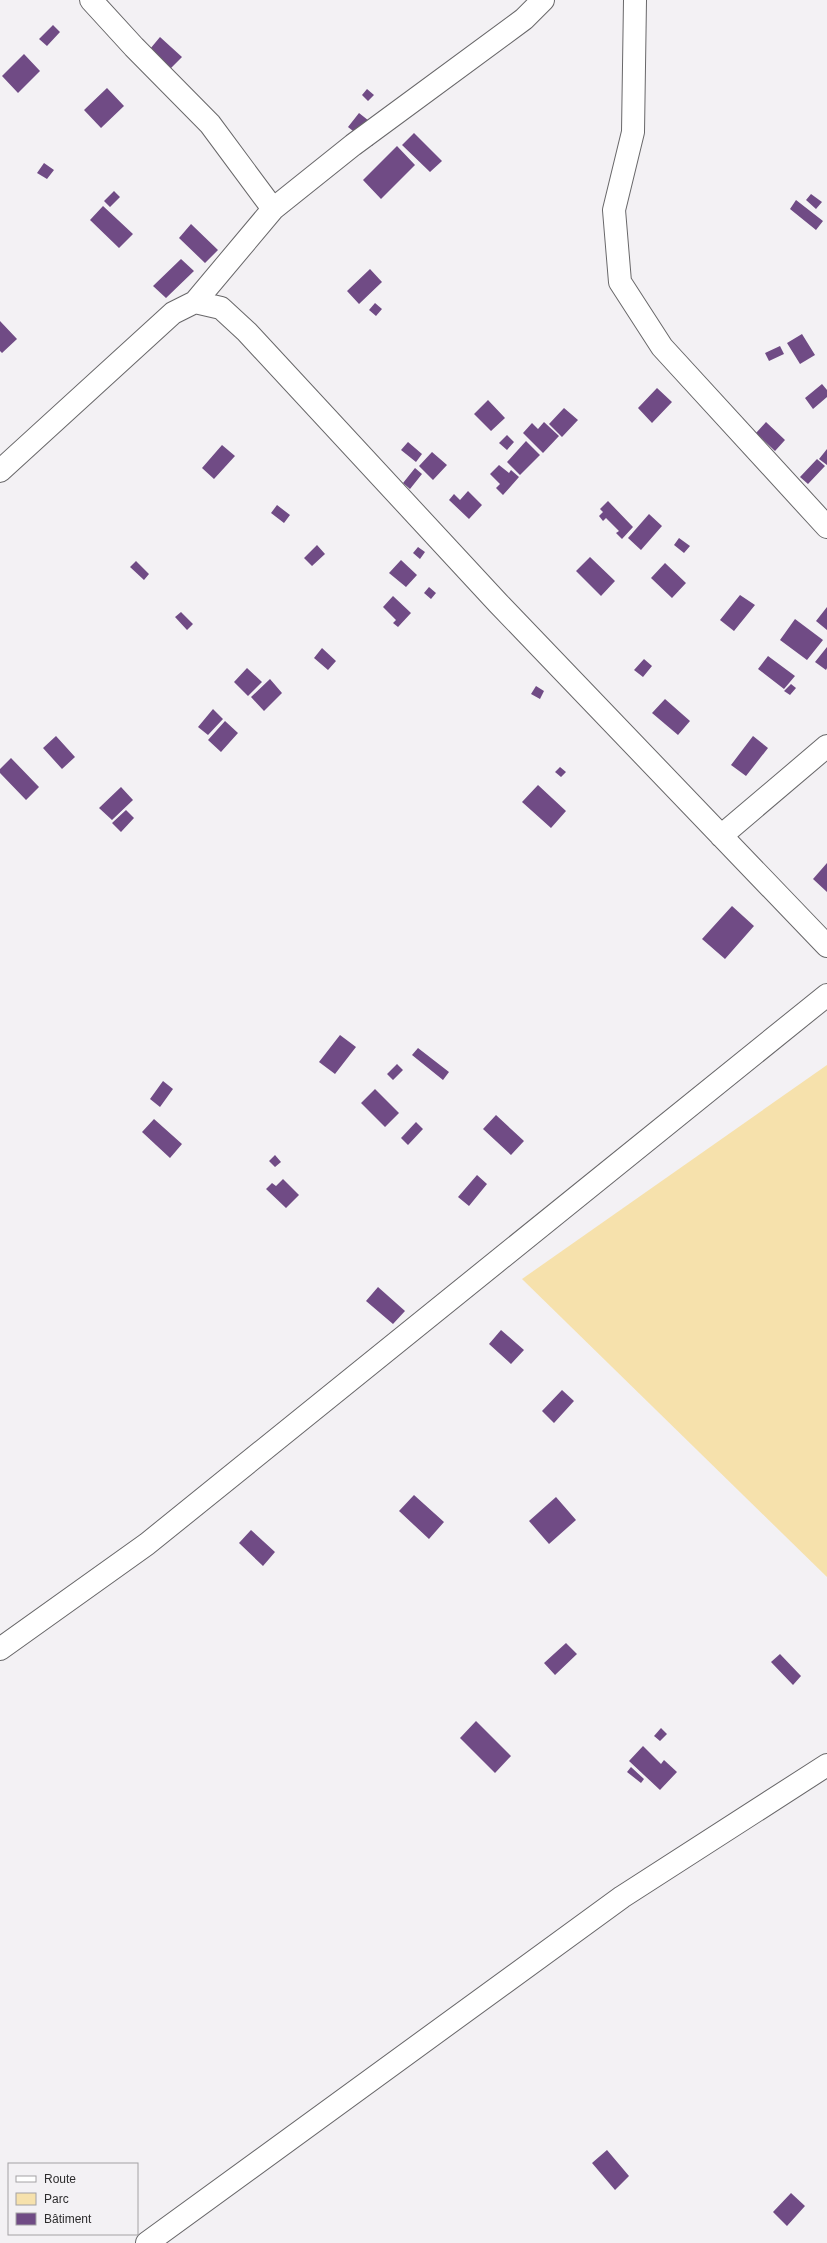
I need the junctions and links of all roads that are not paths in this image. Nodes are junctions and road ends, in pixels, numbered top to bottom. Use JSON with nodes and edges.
{"nodes":[{"id":1,"x":91,"y":0,"type":"edge"},
{"id":2,"x":543,"y":0,"type":"edge"},
{"id":3,"x":635,"y":0,"type":"edge"},
{"id":4,"x":273,"y":209,"type":"junction"},
{"id":5,"x":195,"y":302,"type":"junction"},
{"id":6,"x":0,"y":471,"type":"edge"},
{"id":7,"x":827,"y":527,"type":"edge"},
{"id":8,"x":827,"y":746,"type":"edge"},
{"id":9,"x":720,"y":836,"type":"junction"},
{"id":10,"x":827,"y":946,"type":"edge"},
{"id":11,"x":827,"y":996,"type":"edge"},
{"id":12,"x":0,"y":1649,"type":"edge"},
{"id":13,"x":824,"y":1773,"type":"edge"},
{"id":14,"x":147,"y":2243,"type":"edge"}],
"edges":[{"from":1,"to":4,"type":"street"},
{"from":2,"to":4,"type":"street"},
{"from":3,"to":7,"type":"street"},
{"from":4,"to":5,"type":"street"},
{"from":5,"to":6,"type":"street"},
{"from":5,"to":9,"type":"street"},
{"from":8,"to":9,"type":"street"},
{"from":9,"to":10,"type":"street"},
{"from":11,"to":12,"type":"street"},
{"from":13,"to":14,"type":"street"}]}
